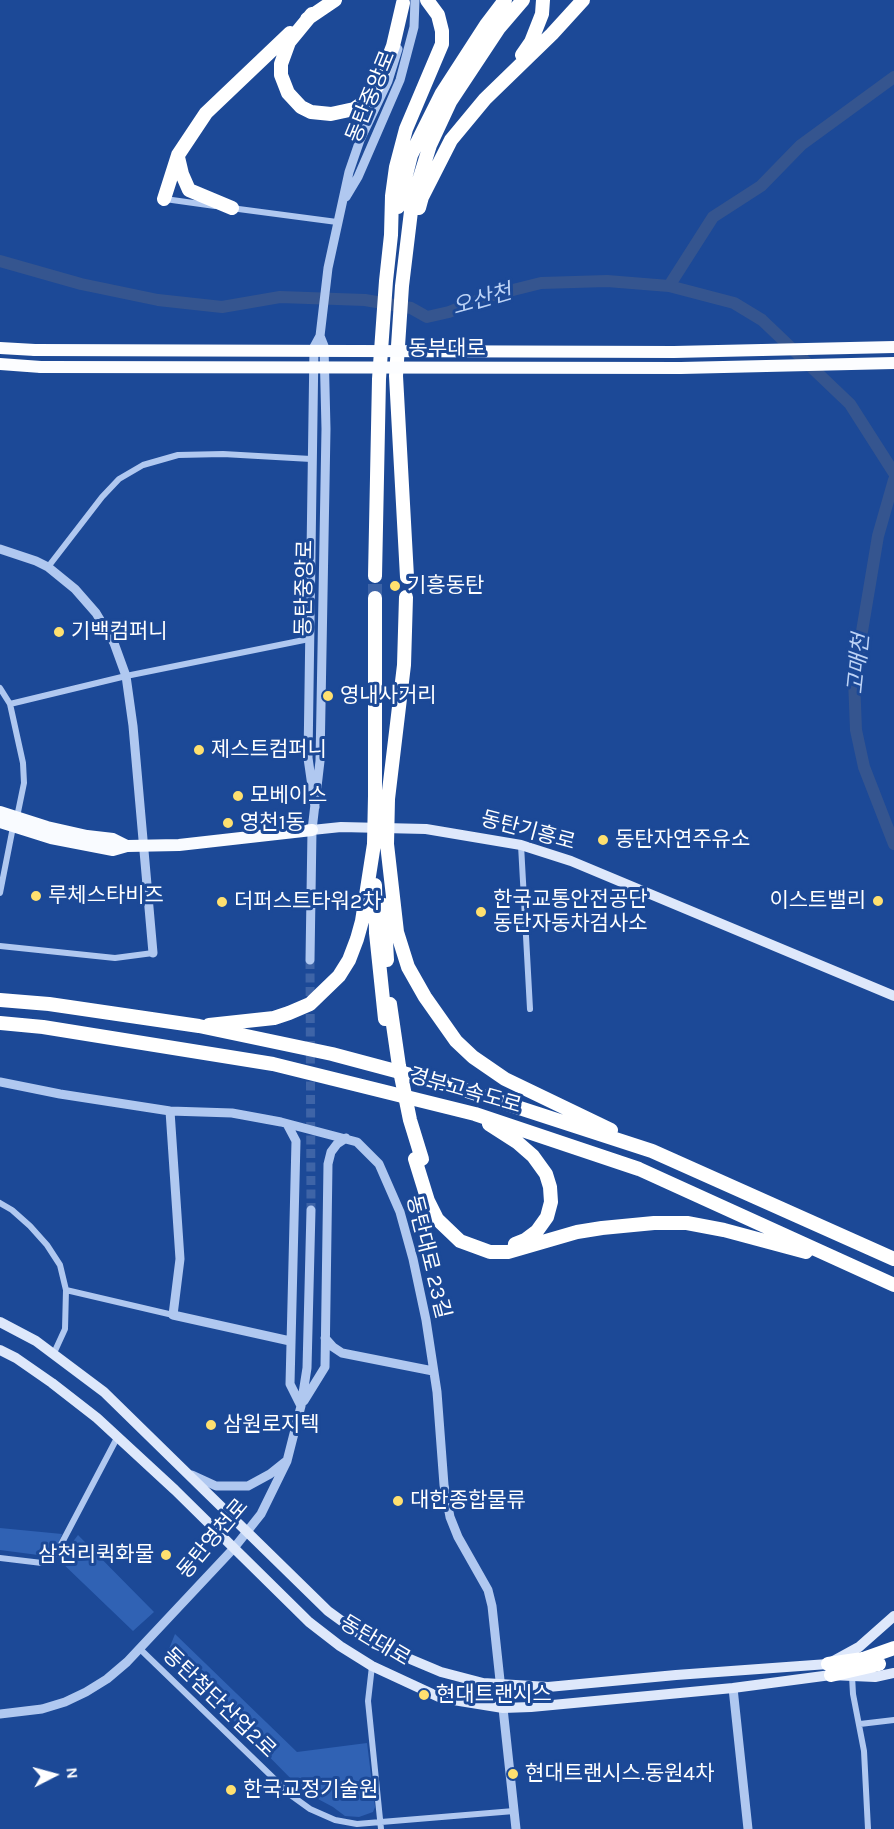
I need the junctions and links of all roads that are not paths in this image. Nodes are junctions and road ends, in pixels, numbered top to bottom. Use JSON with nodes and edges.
{"nodes":[{"id":1,"x":335,"y":0,"type":"edge"},
{"id":2,"x":427,"y":0,"type":"edge"},
{"id":3,"x":505,"y":0,"type":"edge"},
{"id":4,"x":510,"y":0,"type":"edge"},
{"id":5,"x":524,"y":0,"type":"edge"},
{"id":6,"x":543,"y":0,"type":"edge"},
{"id":7,"x":583,"y":0,"type":"edge"},
{"id":8,"x":407,"y":1,"type":"edge"},
{"id":9,"x":312,"y":14,"type":"junction"},
{"id":10,"x":486,"y":25,"type":"junction"},
{"id":11,"x":502,"y":81,"type":"junction"},
{"id":12,"x":178,"y":155,"type":"junction"},
{"id":13,"x":164,"y":199,"type":"joint"},
{"id":14,"x":232,"y":208,"type":"junction"},
{"id":15,"x":337,"y":222,"type":"junction"},
{"id":16,"x":391,"y":236,"type":"junction"},
{"id":17,"x":405,"y":256,"type":"junction"},
{"id":18,"x":319,"y":347,"type":"junction"},
{"id":19,"x":894,"y":347,"type":"edge"},
{"id":20,"x":0,"y":348,"type":"edge"},
{"id":21,"x":894,"y":363,"type":"edge"},
{"id":22,"x":0,"y":364,"type":"edge"},
{"id":23,"x":311,"y":459,"type":"junction"},
{"id":24,"x":0,"y":549,"type":"edge"},
{"id":25,"x":48,"y":567,"type":"junction"},
{"id":26,"x":375,"y":576,"type":"tunnel mouth"},
{"id":27,"x":407,"y":577,"type":"dead end"},
{"id":28,"x":406,"y":597,"type":"dead end"},
{"id":29,"x":375,"y":598,"type":"tunnel mouth"},
{"id":30,"x":309,"y":639,"type":"junction"},
{"id":31,"x":126,"y":676,"type":"junction"},
{"id":32,"x":0,"y":688,"type":"edge"},
{"id":33,"x":10,"y":704,"type":"junction"},
{"id":34,"x":382,"y":798,"type":"junction"},
{"id":35,"x":315,"y":807,"type":"junction"},
{"id":36,"x":0,"y":812,"type":"edge"},
{"id":37,"x":0,"y":822,"type":"edge"},
{"id":38,"x":15,"y":823,"type":"junction"},
{"id":39,"x":312,"y":830,"type":"junction"},
{"id":40,"x":381,"y":844,"type":"junction"},
{"id":41,"x":144,"y":845,"type":"junction"},
{"id":42,"x":521,"y":845,"type":"junction"},
{"id":43,"x":0,"y":893,"type":"edge"},
{"id":44,"x":0,"y":946,"type":"edge"},
{"id":45,"x":153,"y":953,"type":"joint"},
{"id":46,"x":310,"y":960,"type":"tunnel mouth"},
{"id":47,"x":894,"y":996,"type":"edge"},
{"id":48,"x":0,"y":1000,"type":"edge"},
{"id":49,"x":530,"y":1009,"type":"dead end"},
{"id":50,"x":0,"y":1023,"type":"edge"},
{"id":51,"x":199,"y":1026,"type":"junction"},
{"id":52,"x":0,"y":1082,"type":"edge"},
{"id":53,"x":170,"y":1111,"type":"junction"},
{"id":54,"x":475,"y":1114,"type":"junction"},
{"id":55,"x":287,"y":1124,"type":"junction"},
{"id":56,"x":346,"y":1138,"type":"junction"},
{"id":57,"x":652,"y":1151,"type":"junction"},
{"id":58,"x":418,"y":1159,"type":"junction"},
{"id":59,"x":0,"y":1203,"type":"edge"},
{"id":60,"x":311,"y":1210,"type":"tunnel mouth"},
{"id":61,"x":894,"y":1260,"type":"edge"},
{"id":62,"x":844,"y":1262,"type":"junction"},
{"id":63,"x":894,"y":1285,"type":"edge"},
{"id":64,"x":66,"y":1290,"type":"junction"},
{"id":65,"x":173,"y":1315,"type":"junction"},
{"id":66,"x":0,"y":1323,"type":"edge"},
{"id":67,"x":326,"y":1338,"type":"junction"},
{"id":68,"x":290,"y":1341,"type":"junction"},
{"id":69,"x":0,"y":1350,"type":"edge"},
{"id":70,"x":54,"y":1353,"type":"junction"},
{"id":71,"x":342,"y":1353,"type":"junction"},
{"id":72,"x":325,"y":1367,"type":"junction"},
{"id":73,"x":433,"y":1371,"type":"junction"},
{"id":74,"x":301,"y":1406,"type":"junction"},
{"id":75,"x":117,"y":1438,"type":"junction"},
{"id":76,"x":287,"y":1461,"type":"junction"},
{"id":77,"x":190,"y":1475,"type":"junction"},
{"id":78,"x":247,"y":1531,"type":"junction"},
{"id":79,"x":234,"y":1548,"type":"junction"},
{"id":80,"x":0,"y":1558,"type":"edge"},
{"id":81,"x":894,"y":1616,"type":"edge"},
{"id":82,"x":139,"y":1648,"type":"junction"},
{"id":83,"x":894,"y":1648,"type":"edge"},
{"id":84,"x":894,"y":1658,"type":"edge"},
{"id":85,"x":372,"y":1666,"type":"junction"},
{"id":86,"x":830,"y":1669,"type":"junction"},
{"id":87,"x":894,"y":1673,"type":"edge"},
{"id":88,"x":852,"y":1676,"type":"junction"},
{"id":89,"x":501,"y":1685,"type":"junction"},
{"id":90,"x":733,"y":1688,"type":"junction"},
{"id":91,"x":503,"y":1708,"type":"junction"},
{"id":92,"x":0,"y":1714,"type":"edge"},
{"id":93,"x":894,"y":1720,"type":"edge"},
{"id":94,"x":860,"y":1724,"type":"junction"},
{"id":95,"x":514,"y":1811,"type":"junction"},
{"id":96,"x":381,"y":1826,"type":"edge"},
{"id":97,"x":516,"y":1829,"type":"edge"},
{"id":98,"x":748,"y":1829,"type":"edge"},
{"id":99,"x":868,"y":1829,"type":"edge"}],
"edges":[{"from":1,"to":9,"type":"highway"},
{"from":2,"to":16,"type":"highway"},
{"from":3,"to":10,"type":"highway"},
{"from":4,"to":10,"type":"highway"},
{"from":5,"to":17,"type":"highway"},
{"from":6,"to":11,"type":"highway"},
{"from":7,"to":11,"type":"highway"},
{"from":8,"to":9,"type":"highway"},
{"from":8,"to":15,"type":"street","name":"동탄중앙로"},
{"from":9,"to":12,"type":"highway"},
{"from":10,"to":16,"type":"highway"},
{"from":11,"to":17,"type":"highway"},
{"from":12,"to":13,"type":"highway"},
{"from":12,"to":14,"type":"highway"},
{"from":13,"to":14,"type":"street"},
{"from":14,"to":15,"type":"street"},
{"from":15,"to":18,"type":"street","name":"동탄중앙로"},
{"from":16,"to":26,"type":"highway","bridge":true},
{"from":17,"to":27,"type":"highway","bridge":true},
{"from":18,"to":23,"type":"street"},
{"from":18,"to":35,"type":"street","name":"동탄중앙로"},
{"from":19,"to":20,"type":"highway","name":"동부대로","bridge":true},
{"from":21,"to":22,"type":"highway","name":"동부대로","bridge":true},
{"from":23,"to":25,"type":"street"},
{"from":23,"to":30,"type":"street"},
{"from":24,"to":25,"type":"street"},
{"from":25,"to":31,"type":"street"},
{"from":28,"to":34,"type":"highway"},
{"from":29,"to":34,"type":"highway"},
{"from":30,"to":31,"type":"street"},
{"from":30,"to":35,"type":"street"},
{"from":31,"to":33,"type":"street"},
{"from":31,"to":41,"type":"street"},
{"from":32,"to":33,"type":"street"},
{"from":33,"to":38,"type":"street"},
{"from":34,"to":40,"type":"highway","bridge":true},
{"from":35,"to":39,"type":"street","name":"동탄중앙로"},
{"from":36,"to":38,"type":"main road","name":"동탄기흥로"},
{"from":37,"to":38,"type":"main road","name":"동탄기흥로"},
{"from":38,"to":41,"type":"main road","name":"동탄기흥로"},
{"from":38,"to":43,"type":"street"},
{"from":39,"to":41,"type":"main road","name":"동탄기흥로"},
{"from":39,"to":42,"type":"main road","name":"동탄기흥로"},
{"from":39,"to":46,"type":"street"},
{"from":40,"to":51,"type":"highway"},
{"from":40,"to":57,"type":"highway"},
{"from":40,"to":58,"type":"highway","bridge":true},
{"from":40,"to":58,"type":"highway"},
{"from":41,"to":45,"type":"street"},
{"from":42,"to":47,"type":"main road","name":"동탄기흥로"},
{"from":42,"to":49,"type":"street"},
{"from":44,"to":45,"type":"street"},
{"from":48,"to":51,"type":"highway","name":"경부고속도로"},
{"from":50,"to":54,"type":"highway","name":"경부고속도로"},
{"from":51,"to":57,"type":"highway","name":"경부고속도로"},
{"from":52,"to":53,"type":"street","name":"동탄대로 23길"},
{"from":53,"to":55,"type":"street","name":"동탄대로 23길"},
{"from":53,"to":65,"type":"street"},
{"from":54,"to":58,"type":"highway"},
{"from":54,"to":62,"type":"highway","name":"경부고속도로"},
{"from":55,"to":56,"type":"street","name":"동탄대로 23길"},
{"from":55,"to":68,"type":"street"},
{"from":56,"to":67,"type":"street"},
{"from":56,"to":73,"type":"street","name":"동탄대로 23길"},
{"from":57,"to":61,"type":"highway","name":"경부고속도로"},
{"from":58,"to":62,"type":"highway"},
{"from":59,"to":64,"type":"street"},
{"from":60,"to":74,"type":"street","name":"동탄영천로"},
{"from":62,"to":63,"type":"highway","name":"경부고속도로"},
{"from":64,"to":65,"type":"street"},
{"from":64,"to":70,"type":"street"},
{"from":65,"to":68,"type":"street"},
{"from":66,"to":70,"type":"main road"},
{"from":67,"to":71,"type":"street"},
{"from":67,"to":72,"type":"street"},
{"from":68,"to":74,"type":"street"},
{"from":69,"to":75,"type":"main road","name":"동탄대로"},
{"from":70,"to":77,"type":"main road"},
{"from":71,"to":72,"type":"street"},
{"from":71,"to":73,"type":"street"},
{"from":72,"to":74,"type":"street"},
{"from":73,"to":89,"type":"street","name":"동탄대로 23길"},
{"from":74,"to":76,"type":"street","name":"동탄영천로"},
{"from":75,"to":79,"type":"main road","name":"동탄대로"},
{"from":75,"to":80,"type":"street"},
{"from":76,"to":77,"type":"street"},
{"from":76,"to":78,"type":"street","name":"동탄영천로"},
{"from":77,"to":78,"type":"main road"},
{"from":78,"to":79,"type":"street","name":"동탄영천로"},
{"from":78,"to":89,"type":"main road"},
{"from":79,"to":82,"type":"street","name":"동탄영천로"},
{"from":79,"to":85,"type":"main road","name":"동탄대로"},
{"from":81,"to":86,"type":"main road"},
{"from":82,"to":92,"type":"street","name":"동탄영천로"},
{"from":82,"to":96,"type":"street","name":"동탄첨단산업2로"},
{"from":83,"to":86,"type":"highway"},
{"from":84,"to":86,"type":"highway"},
{"from":85,"to":91,"type":"main road","name":"동탄대로"},
{"from":85,"to":96,"type":"street"},
{"from":86,"to":88,"type":"main road"},
{"from":86,"to":89,"type":"main road"},
{"from":86,"to":90,"type":"main road","name":"동탄대로"},
{"from":87,"to":88,"type":"main road"},
{"from":88,"to":94,"type":"street"},
{"from":89,"to":91,"type":"street","name":"동탄대로 23길"},
{"from":90,"to":91,"type":"main road","name":"동탄대로"},
{"from":90,"to":98,"type":"street"},
{"from":91,"to":95,"type":"street","name":"동탄대로 23길"},
{"from":93,"to":94,"type":"street"},
{"from":94,"to":99,"type":"street"},
{"from":95,"to":96,"type":"street","name":"동탄첨단산업2로"},
{"from":95,"to":97,"type":"street","name":"동탄대로 23길"}]}
